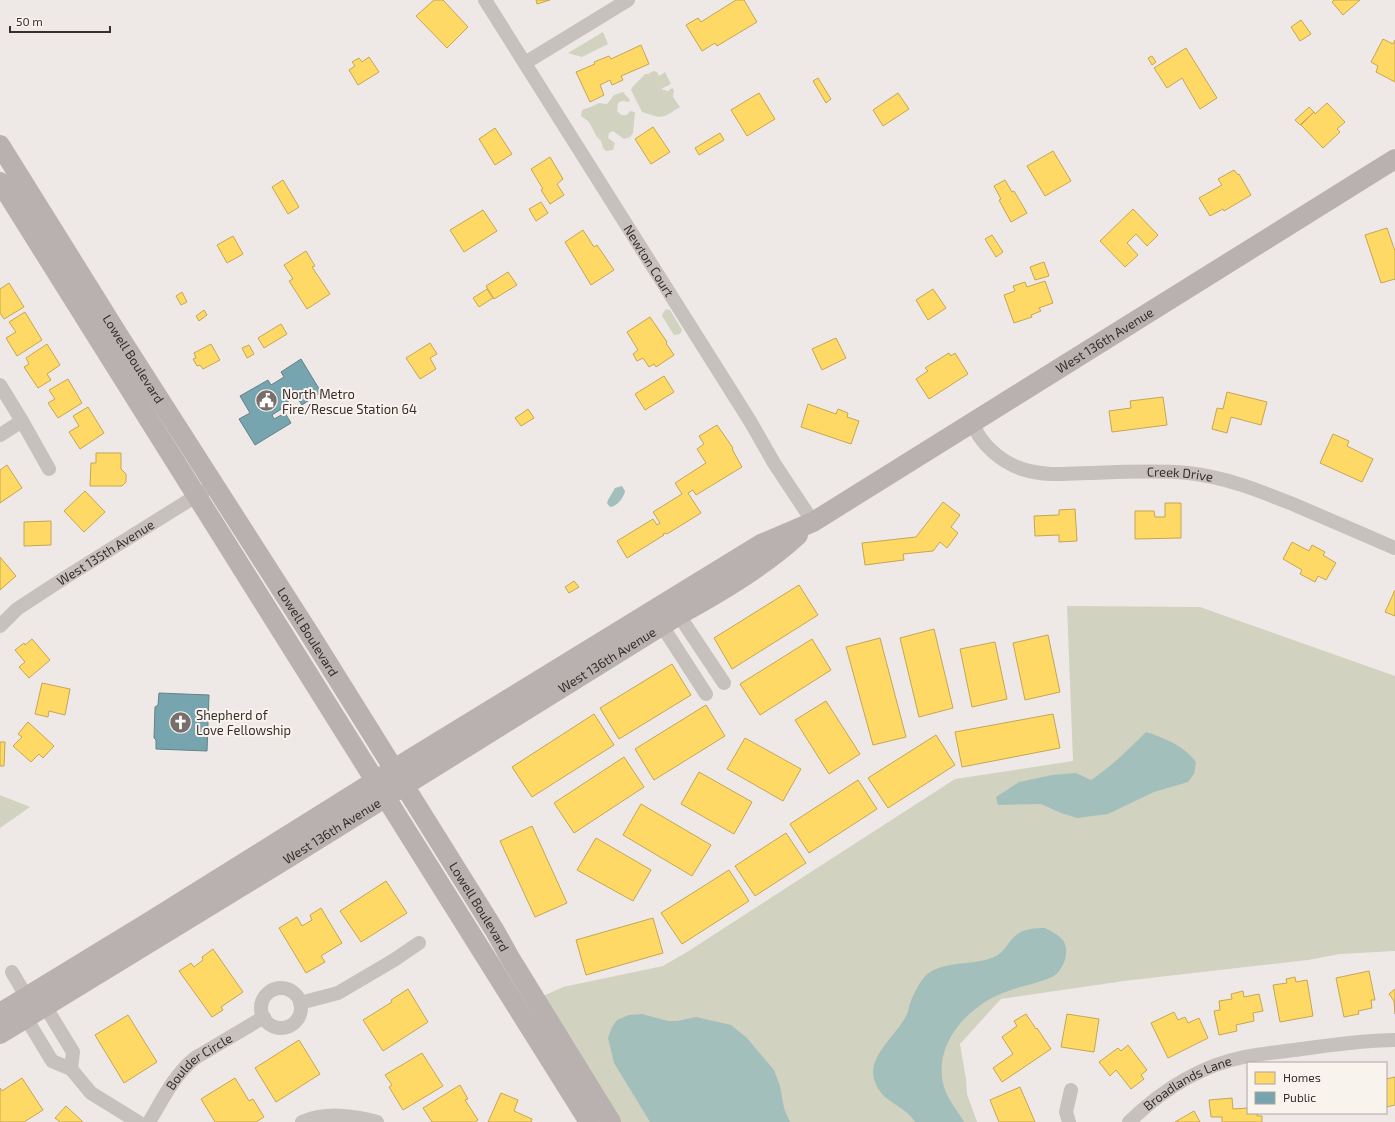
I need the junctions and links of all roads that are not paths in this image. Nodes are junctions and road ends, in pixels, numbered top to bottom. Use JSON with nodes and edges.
{"nodes":[{"id":1,"x":485,"y":0,"type":"edge"},
{"id":2,"x":628,"y":0,"type":"edge"},
{"id":3,"x":525,"y":63,"type":"junction"},
{"id":4,"x":0,"y":145,"type":"edge"},
{"id":5,"x":1395,"y":159,"type":"edge"},
{"id":6,"x":0,"y":182,"type":"edge"},
{"id":7,"x":0,"y":384,"type":"edge"},
{"id":8,"x":22,"y":421,"type":"junction"},
{"id":9,"x":972,"y":422,"type":"junction"},
{"id":10,"x":0,"y":435,"type":"edge"},
{"id":11,"x":49,"y":469,"type":"dead end"},
{"id":12,"x":214,"y":484,"type":"junction"},
{"id":13,"x":197,"y":496,"type":"junction"},
{"id":14,"x":814,"y":522,"type":"junction"},
{"id":15,"x":1395,"y":548,"type":"edge"},
{"id":16,"x":674,"y":608,"type":"junction"},
{"id":17,"x":657,"y":619,"type":"junction"},
{"id":18,"x":0,"y":626,"type":"edge"},
{"id":19,"x":724,"y":683,"type":"dead end"},
{"id":20,"x":706,"y":694,"type":"dead end"},
{"id":21,"x":394,"y":769,"type":"junction"},
{"id":22,"x":404,"y":786,"type":"junction"},
{"id":23,"x":381,"y":789,"type":"junction"},
{"id":24,"x":419,"y":943,"type":"dead end"},
{"id":25,"x":12,"y":972,"type":"dead end"},
{"id":26,"x":26,"y":996,"type":"junction"},
{"id":27,"x":300,"y":1003,"type":"junction"},
{"id":28,"x":45,"y":1006,"type":"junction"},
{"id":29,"x":0,"y":1013,"type":"edge"},
{"id":30,"x":264,"y":1017,"type":"junction"},
{"id":31,"x":26,"y":1018,"type":"junction"},
{"id":32,"x":0,"y":1034,"type":"edge"},
{"id":33,"x":1395,"y":1040,"type":"edge"},
{"id":34,"x":71,"y":1069,"type":"junction"},
{"id":35,"x":1071,"y":1090,"type":"dead end"},
{"id":36,"x":138,"y":1122,"type":"edge"},
{"id":37,"x":149,"y":1122,"type":"edge"},
{"id":38,"x":302,"y":1122,"type":"edge"},
{"id":39,"x":377,"y":1122,"type":"edge"},
{"id":40,"x":589,"y":1122,"type":"edge"},
{"id":41,"x":611,"y":1122,"type":"edge"},
{"id":42,"x":1069,"y":1122,"type":"edge"},
{"id":43,"x":1129,"y":1122,"type":"edge"}],
"edges":[{"from":1,"to":3,"type":"street","name":"Newton Court"},
{"from":2,"to":3,"type":"street"},
{"from":3,"to":14,"type":"street","name":"Newton Court"},
{"from":4,"to":12,"type":"main road","name":"Lowell Boulevard"},
{"from":5,"to":9,"type":"main road","name":"West 136th Avenue"},
{"from":6,"to":13,"type":"main road","name":"Lowell Boulevard"},
{"from":7,"to":8,"type":"street"},
{"from":8,"to":10,"type":"street"},
{"from":8,"to":11,"type":"street"},
{"from":9,"to":14,"type":"main road","name":"West 136th Avenue"},
{"from":9,"to":15,"type":"street","name":"Creek Drive"},
{"from":12,"to":13,"type":"street","name":"West 135th Avenue"},
{"from":12,"to":21,"type":"main road","name":"Lowell Boulevard"},
{"from":13,"to":18,"type":"street","name":"West 135th Avenue"},
{"from":13,"to":23,"type":"main road","name":"Lowell Boulevard"},
{"from":14,"to":16,"type":"main road","name":"West 136th Avenue"},
{"from":16,"to":17,"type":"main road","name":"West 136th Avenue"},
{"from":16,"to":19,"type":"street"},
{"from":17,"to":20,"type":"street","name":"West 136th Avenue"},
{"from":17,"to":21,"type":"main road","name":"West 136th Avenue"},
{"from":17,"to":22,"type":"main road","name":"West 136th Avenue"},
{"from":21,"to":22,"type":"main road","name":"Lowell Boulevard"},
{"from":21,"to":23,"type":"main road","name":"West 136th Avenue"},
{"from":22,"to":23,"type":"main road","name":"West 136th Avenue"},
{"from":22,"to":41,"type":"main road","name":"Lowell Boulevard"},
{"from":23,"to":26,"type":"main road","name":"West 136th Avenue"},
{"from":23,"to":28,"type":"main road","name":"West 136th Avenue"},
{"from":23,"to":40,"type":"main road","name":"Lowell Boulevard"},
{"from":24,"to":27,"type":"street"},
{"from":25,"to":26,"type":"street"},
{"from":26,"to":28,"type":"street"},
{"from":26,"to":29,"type":"main road","name":"West 136th Avenue"},
{"from":26,"to":31,"type":"street"},
{"from":27,"to":30,"type":"street"},
{"from":27,"to":30,"type":"street"},
{"from":28,"to":31,"type":"main road","name":"West 136th Avenue"},
{"from":28,"to":34,"type":"street"},
{"from":30,"to":37,"type":"street","name":"Boulder Circle"},
{"from":31,"to":32,"type":"main road","name":"West 136th Avenue"},
{"from":31,"to":34,"type":"street"},
{"from":33,"to":43,"type":"street","name":"Broadlands Lane"},
{"from":34,"to":36,"type":"street"},
{"from":35,"to":42,"type":"street"},
{"from":38,"to":39,"type":"street"}]}
